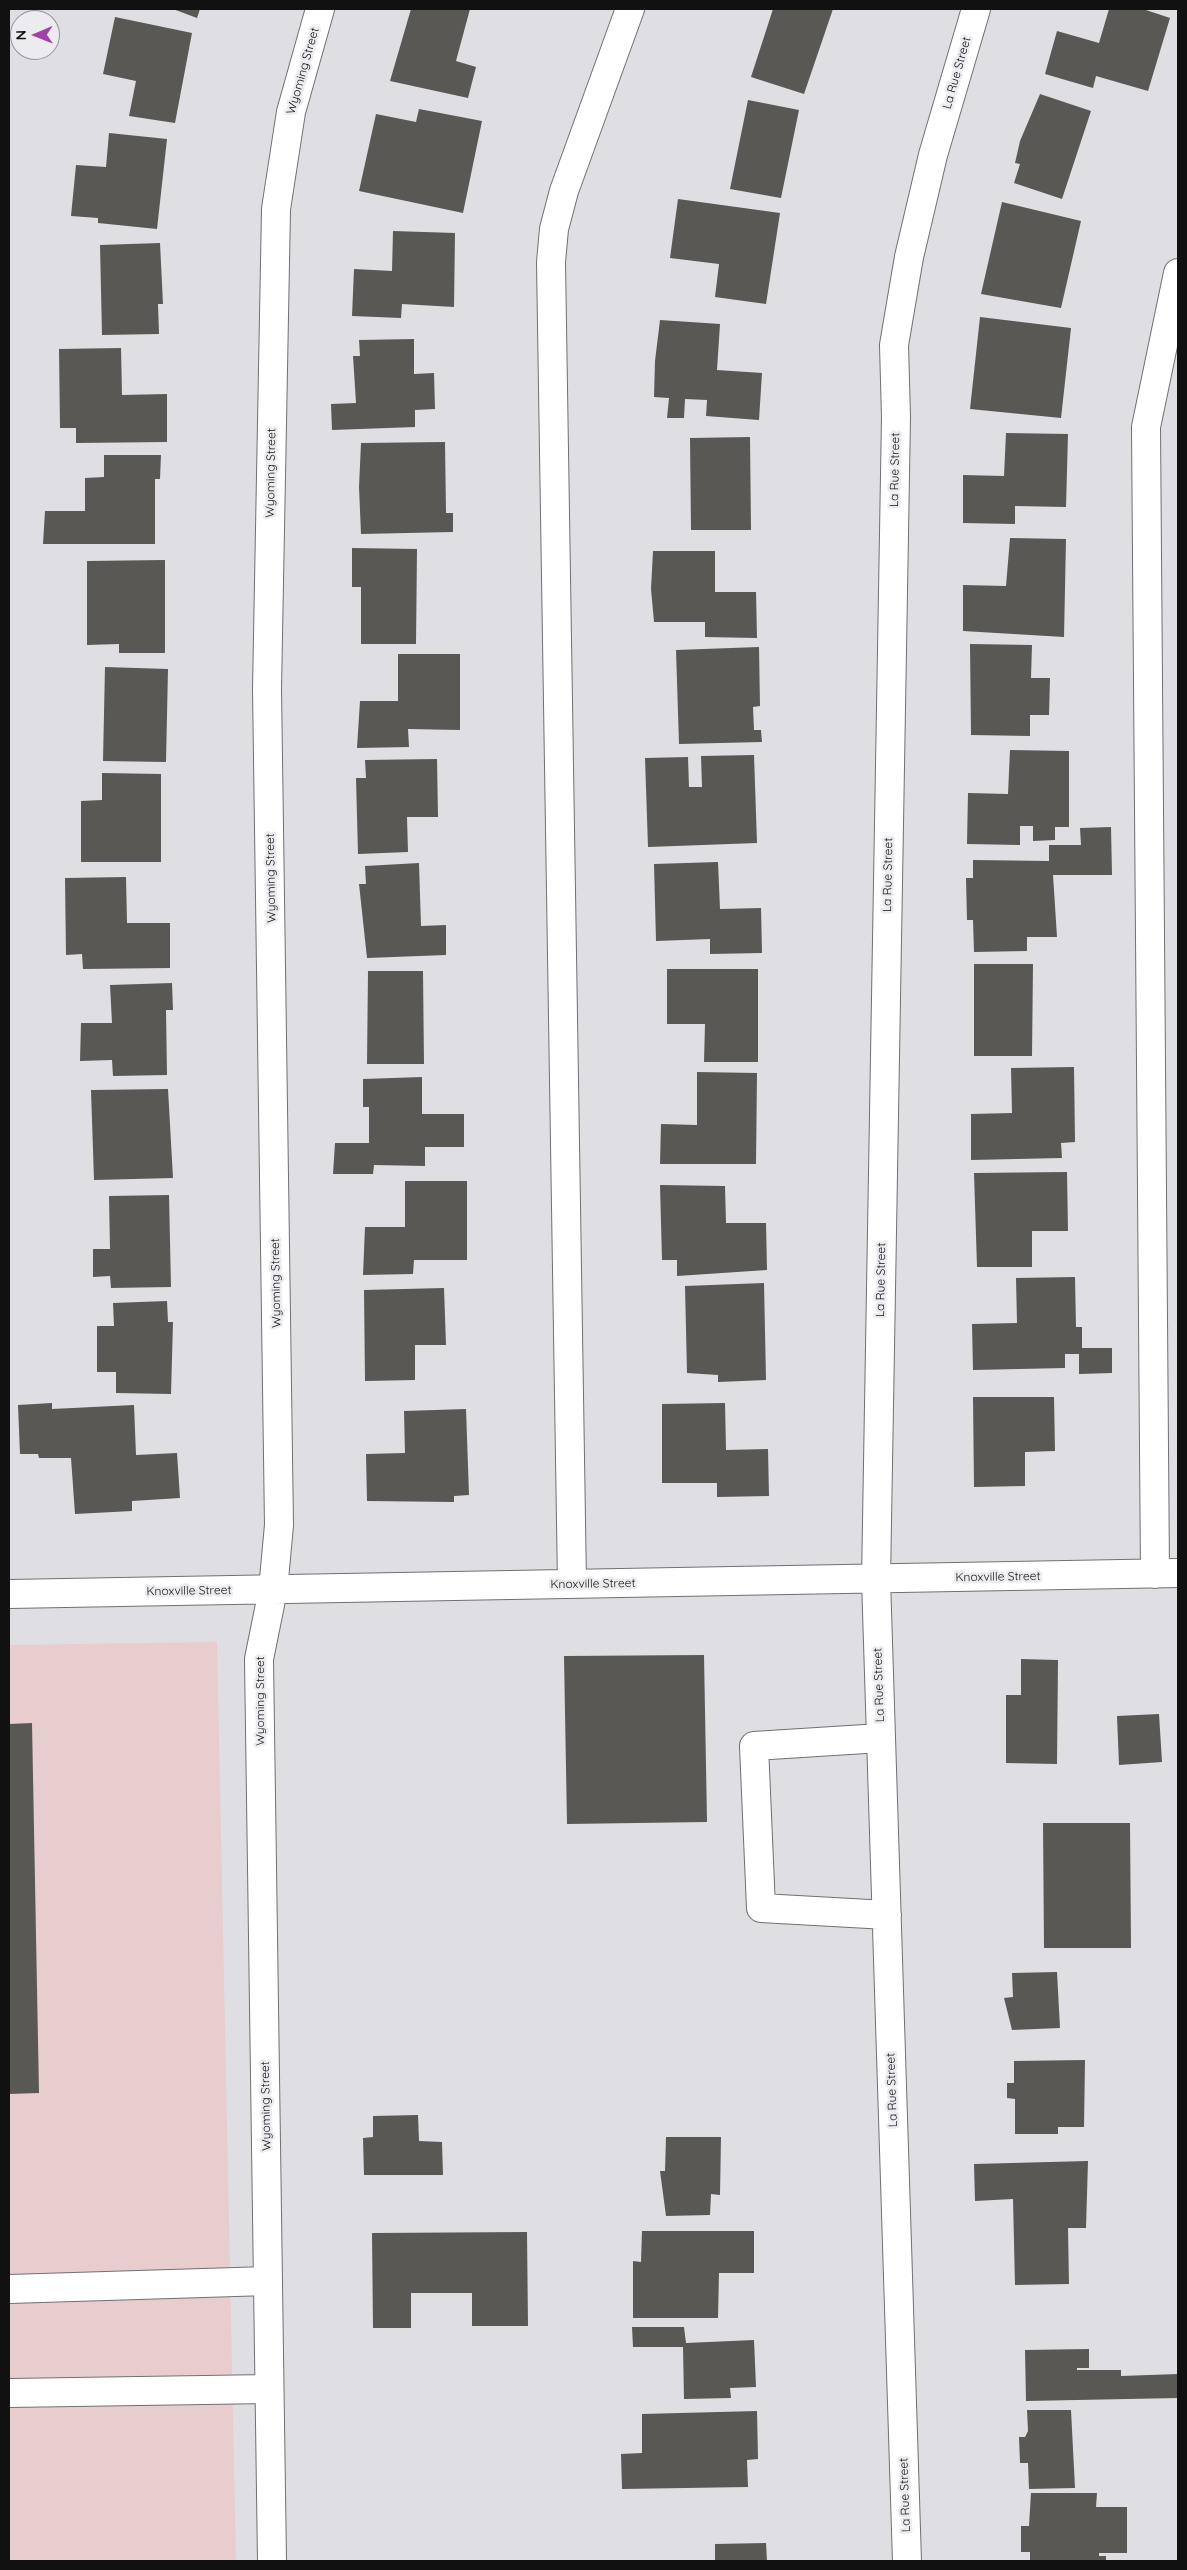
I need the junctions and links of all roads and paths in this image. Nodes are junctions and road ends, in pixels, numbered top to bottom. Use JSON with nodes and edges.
{"nodes":[{"id":1,"x":320,"y":9,"type":"edge"},
{"id":2,"x":630,"y":9,"type":"edge"},
{"id":3,"x":976,"y":9,"type":"edge"},
{"id":4,"x":1178,"y":273,"type":"edge"},
{"id":5,"x":1167,"y":1574,"type":"edge"},
{"id":6,"x":876,"y":1579,"type":"junction"},
{"id":7,"x":572,"y":1584,"type":"junction"},
{"id":8,"x":273,"y":1590,"type":"junction"},
{"id":9,"x":9,"y":1594,"type":"edge"},
{"id":10,"x":881,"y":1738,"type":"junction"},
{"id":11,"x":887,"y":1916,"type":"junction"},
{"id":12,"x":268,"y":2281,"type":"junction"},
{"id":13,"x":9,"y":2289,"type":"edge"},
{"id":14,"x":270,"y":2390,"type":"junction"},
{"id":15,"x":9,"y":2393,"type":"edge"},
{"id":16,"x":272,"y":2561,"type":"edge"},
{"id":17,"x":907,"y":2561,"type":"edge"}],
"edges":[{"from":1,"to":8,"type":"street","name":"Wyoming Street"},
{"from":2,"to":7,"type":"street"},
{"from":3,"to":6,"type":"street","name":"La Rue Street"},
{"from":4,"to":5,"type":"street"},
{"from":5,"to":6,"type":"street","name":"Knoxville Street"},
{"from":6,"to":7,"type":"street","name":"Knoxville Street"},
{"from":6,"to":10,"type":"street","name":"La Rue Street"},
{"from":7,"to":8,"type":"street","name":"Knoxville Street"},
{"from":8,"to":9,"type":"street","name":"Knoxville Street"},
{"from":8,"to":12,"type":"street","name":"Wyoming Street"},
{"from":10,"to":11,"type":"street","name":"La Rue Street"},
{"from":10,"to":11,"type":"street"},
{"from":11,"to":17,"type":"street","name":"La Rue Street"},
{"from":12,"to":13,"type":"street"},
{"from":12,"to":14,"type":"street","name":"Wyoming Street"},
{"from":14,"to":15,"type":"street"},
{"from":14,"to":16,"type":"street","name":"Wyoming Street"}]}
